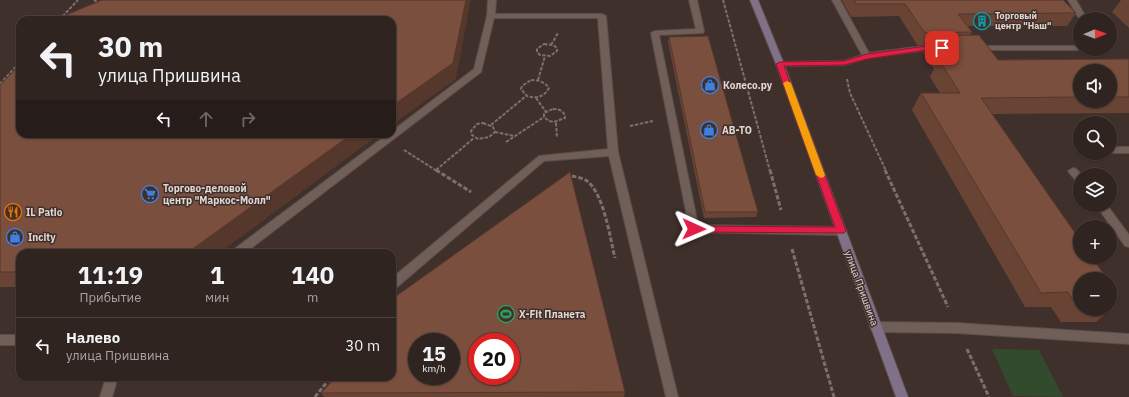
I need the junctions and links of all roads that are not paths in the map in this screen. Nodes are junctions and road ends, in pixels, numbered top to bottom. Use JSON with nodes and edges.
{"nodes":[{"id":1,"x":492,"y":0,"type":"edge"},
{"id":2,"x":693,"y":0,"type":"edge"},
{"id":3,"x":754,"y":0,"type":"edge"},
{"id":4,"x":836,"y":0,"type":"edge"},
{"id":5,"x":1072,"y":0,"type":"edge"},
{"id":6,"x":1079,"y":12,"type":"edge"},
{"id":7,"x":491,"y":16,"type":"junction"},
{"id":8,"x":950,"y":48,"type":"edge"},
{"id":9,"x":965,"y":48,"type":"edge"},
{"id":10,"x":1073,"y":48,"type":"edge"},
{"id":11,"x":867,"y":56,"type":"junction"},
{"id":12,"x":780,"y":64,"type":"junction"},
{"id":13,"x":396,"y":132,"type":"edge"},
{"id":14,"x":388,"y":138,"type":"edge"},
{"id":15,"x":1117,"y":150,"type":"edge"},
{"id":16,"x":1129,"y":150,"type":"edge"},
{"id":17,"x":613,"y":152,"type":"junction"},
{"id":18,"x":1106,"y":212,"type":"edge"},
{"id":19,"x":841,"y":231,"type":"junction"},
{"id":20,"x":1129,"y":244,"type":"edge"},
{"id":21,"x":243,"y":249,"type":"edge"},
{"id":22,"x":396,"y":281,"type":"edge"},
{"id":23,"x":876,"y":328,"type":"junction"},
{"id":24,"x":1129,"y":339,"type":"edge"},
{"id":25,"x":0,"y":340,"type":"edge"},
{"id":26,"x":16,"y":340,"type":"edge"},
{"id":27,"x":111,"y":381,"type":"edge"},
{"id":28,"x":106,"y":397,"type":"edge"},
{"id":29,"x":672,"y":397,"type":"edge"},
{"id":30,"x":902,"y":397,"type":"edge"}],
"edges":[{"from":1,"to":7,"type":"lane"},
{"from":2,"to":19,"type":"lane"},
{"from":3,"to":12,"type":"street","name":"улица Пришвина"},
{"from":4,"to":11,"type":"lane"},
{"from":5,"to":6,"type":"lane"},
{"from":7,"to":13,"type":"lane"},
{"from":7,"to":17,"type":"lane"},
{"from":8,"to":11,"type":"lane"},
{"from":9,"to":10,"type":"lane"},
{"from":11,"to":12,"type":"lane"},
{"from":12,"to":19,"type":"street","name":"улица Пришвина"},
{"from":14,"to":21,"type":"lane"},
{"from":15,"to":16,"type":"lane"},
{"from":17,"to":22,"type":"lane"},
{"from":17,"to":29,"type":"lane"},
{"from":18,"to":20,"type":"lane"},
{"from":19,"to":23,"type":"street","name":"улица Пришвина"},
{"from":23,"to":24,"type":"lane"},
{"from":23,"to":30,"type":"street","name":"улица Пришвина"},
{"from":25,"to":26,"type":"lane"},
{"from":27,"to":28,"type":"lane"}]}
